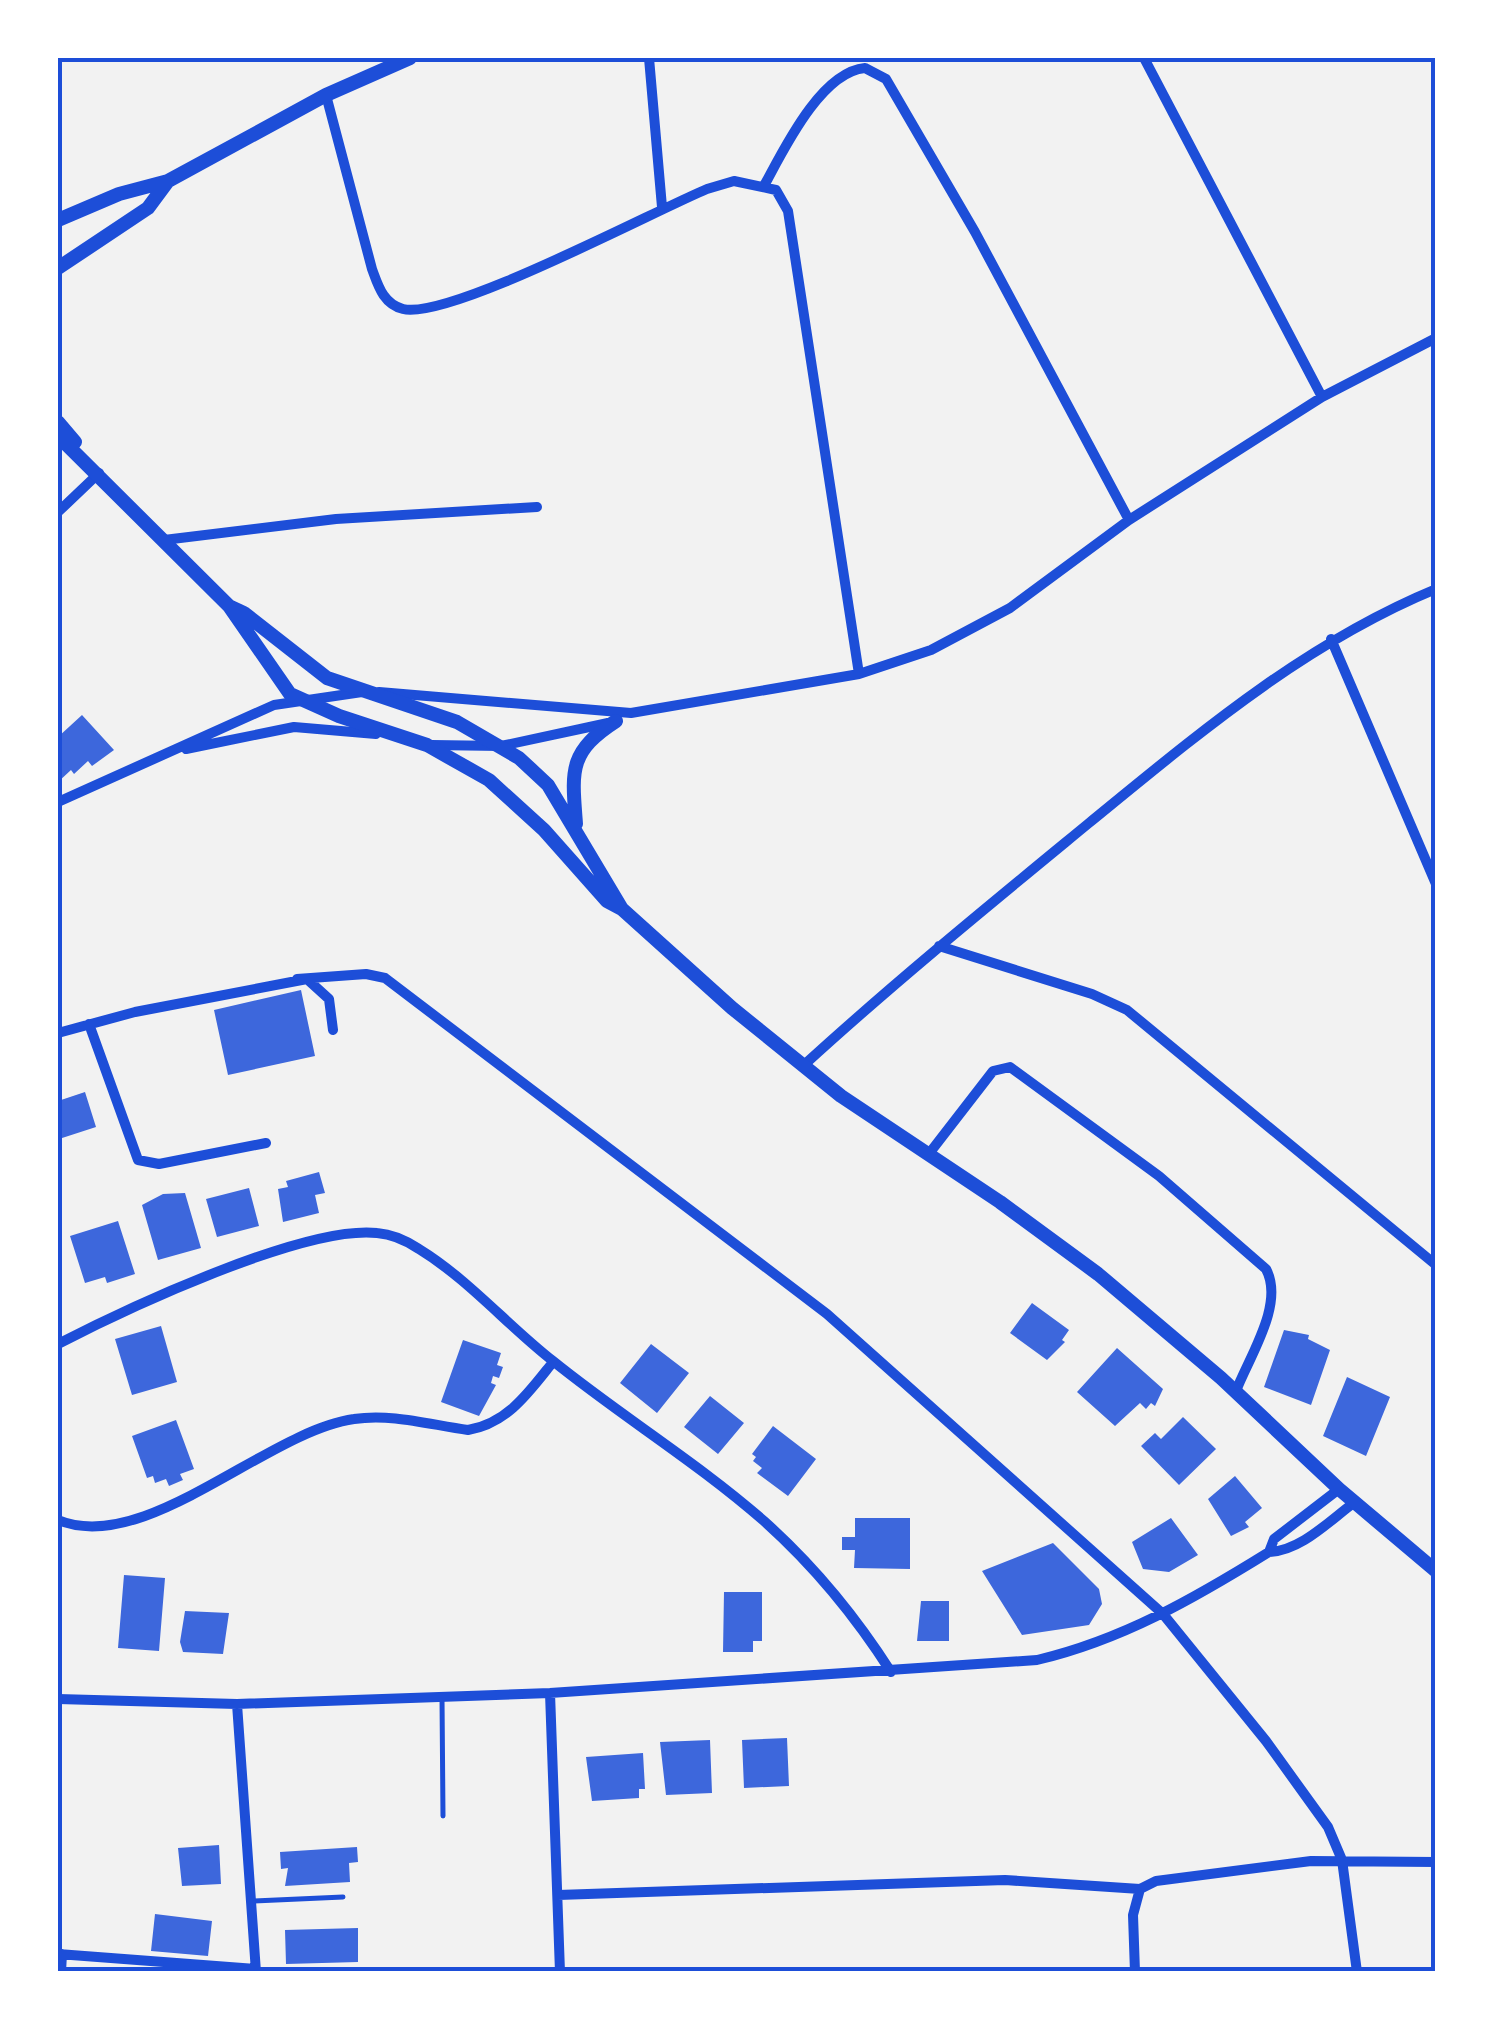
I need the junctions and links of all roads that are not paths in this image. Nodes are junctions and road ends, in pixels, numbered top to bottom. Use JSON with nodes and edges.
{"nodes":[{"id":1,"x":410,"y":58,"type":"edge"},
{"id":2,"x":649,"y":58,"type":"edge"},
{"id":3,"x":1144,"y":58,"type":"edge"},
{"id":4,"x":326,"y":96,"type":"junction"},
{"id":5,"x":168,"y":182,"type":"junction"},
{"id":6,"x":765,"y":184,"type":"junction"},
{"id":7,"x":662,"y":207,"type":"junction"},
{"id":8,"x":58,"y":220,"type":"edge"},
{"id":9,"x":58,"y":268,"type":"edge"},
{"id":10,"x":1436,"y":338,"type":"edge"},
{"id":11,"x":1322,"y":397,"type":"junction"},
{"id":12,"x":58,"y":422,"type":"edge"},
{"id":13,"x":58,"y":436,"type":"edge"},
{"id":14,"x":82,"y":456,"type":"junction"},
{"id":15,"x":99,"y":473,"type":"junction"},
{"id":16,"x":538,"y":507,"type":"dead end"},
{"id":17,"x":58,"y":512,"type":"edge"},
{"id":18,"x":1130,"y":520,"type":"junction"},
{"id":19,"x":164,"y":540,"type":"junction"},
{"id":20,"x":1436,"y":589,"type":"edge"},
{"id":21,"x":228,"y":606,"type":"junction"},
{"id":22,"x":1331,"y":639,"type":"junction"},
{"id":23,"x":859,"y":674,"type":"junction"},
{"id":24,"x":357,"y":692,"type":"junction"},
{"id":25,"x":298,"y":700,"type":"junction"},
{"id":26,"x":631,"y":712,"type":"junction"},
{"id":27,"x":616,"y":721,"type":"junction"},
{"id":28,"x":428,"y":745,"type":"junction"},
{"id":29,"x":502,"y":746,"type":"junction"},
{"id":30,"x":183,"y":749,"type":"junction"},
{"id":31,"x":58,"y":801,"type":"edge"},
{"id":32,"x":576,"y":830,"type":"junction"},
{"id":33,"x":1436,"y":884,"type":"edge"},
{"id":34,"x":622,"y":909,"type":"junction"},
{"id":35,"x":939,"y":946,"type":"junction"},
{"id":36,"x":297,"y":979,"type":"junction"},
{"id":37,"x":89,"y":1024,"type":"junction"},
{"id":38,"x":333,"y":1030,"type":"dead end"},
{"id":39,"x":58,"y":1033,"type":"edge"},
{"id":40,"x":804,"y":1064,"type":"junction"},
{"id":41,"x":266,"y":1143,"type":"dead end"},
{"id":42,"x":928,"y":1154,"type":"junction"},
{"id":43,"x":1436,"y":1265,"type":"edge"},
{"id":44,"x":58,"y":1344,"type":"edge"},
{"id":45,"x":554,"y":1362,"type":"junction"},
{"id":46,"x":1236,"y":1391,"type":"junction"},
{"id":47,"x":1339,"y":1489,"type":"junction"},
{"id":48,"x":1356,"y":1502,"type":"junction"},
{"id":49,"x":58,"y":1520,"type":"edge"},
{"id":50,"x":1269,"y":1552,"type":"junction"},
{"id":51,"x":1436,"y":1571,"type":"edge"},
{"id":52,"x":1164,"y":1614,"type":"junction"},
{"id":53,"x":890,"y":1672,"type":"junction"},
{"id":54,"x":550,"y":1692,"type":"junction"},
{"id":55,"x":442,"y":1695,"type":"junction"},
{"id":56,"x":58,"y":1698,"type":"edge"},
{"id":57,"x":237,"y":1704,"type":"junction"},
{"id":58,"x":443,"y":1816,"type":"dead end"},
{"id":59,"x":1342,"y":1860,"type":"junction"},
{"id":60,"x":1436,"y":1862,"type":"edge"},
{"id":61,"x":1140,"y":1888,"type":"junction"},
{"id":62,"x":558,"y":1895,"type":"junction"},
{"id":63,"x":343,"y":1898,"type":"dead end"},
{"id":64,"x":251,"y":1901,"type":"junction"},
{"id":65,"x":60,"y":1954,"type":"edge"},
{"id":66,"x":256,"y":1970,"type":"edge"},
{"id":67,"x":61,"y":1972,"type":"edge"},
{"id":68,"x":560,"y":1972,"type":"edge"},
{"id":69,"x":1134,"y":1972,"type":"edge"},
{"id":70,"x":1357,"y":1972,"type":"edge"}],
"edges":[{"from":1,"to":4,"type":"street"},
{"from":2,"to":7,"type":"street"},
{"from":3,"to":11,"type":"street"},
{"from":4,"to":5,"type":"street"},
{"from":4,"to":7,"type":"street"},
{"from":5,"to":8,"type":"street"},
{"from":5,"to":9,"type":"street"},
{"from":6,"to":7,"type":"street"},
{"from":6,"to":18,"type":"street"},
{"from":6,"to":23,"type":"street"},
{"from":10,"to":11,"type":"street"},
{"from":11,"to":18,"type":"street"},
{"from":12,"to":14,"type":"street"},
{"from":13,"to":14,"type":"street"},
{"from":14,"to":15,"type":"street"},
{"from":15,"to":17,"type":"street"},
{"from":15,"to":19,"type":"street"},
{"from":16,"to":19,"type":"street"},
{"from":18,"to":23,"type":"street"},
{"from":19,"to":21,"type":"street"},
{"from":20,"to":22,"type":"street"},
{"from":21,"to":24,"type":"street"},
{"from":21,"to":25,"type":"street"},
{"from":22,"to":33,"type":"street"},
{"from":22,"to":35,"type":"street"},
{"from":23,"to":26,"type":"street"},
{"from":24,"to":25,"type":"street"},
{"from":24,"to":26,"type":"street"},
{"from":24,"to":29,"type":"street"},
{"from":25,"to":28,"type":"street"},
{"from":25,"to":30,"type":"street"},
{"from":26,"to":27,"type":"street"},
{"from":27,"to":29,"type":"street"},
{"from":27,"to":32,"type":"street"},
{"from":28,"to":29,"type":"street"},
{"from":28,"to":30,"type":"street"},
{"from":28,"to":34,"type":"street"},
{"from":29,"to":32,"type":"street"},
{"from":30,"to":31,"type":"street"},
{"from":32,"to":34,"type":"street"},
{"from":34,"to":40,"type":"street"},
{"from":35,"to":40,"type":"street"},
{"from":35,"to":43,"type":"street"},
{"from":36,"to":37,"type":"street"},
{"from":36,"to":38,"type":"street"},
{"from":36,"to":52,"type":"street"},
{"from":37,"to":39,"type":"street"},
{"from":37,"to":41,"type":"street"},
{"from":40,"to":42,"type":"street"},
{"from":42,"to":46,"type":"street"},
{"from":42,"to":46,"type":"street"},
{"from":44,"to":45,"type":"street"},
{"from":45,"to":49,"type":"street"},
{"from":45,"to":53,"type":"street"},
{"from":46,"to":47,"type":"street"},
{"from":47,"to":48,"type":"street"},
{"from":47,"to":50,"type":"street"},
{"from":48,"to":50,"type":"street"},
{"from":48,"to":51,"type":"street"},
{"from":50,"to":52,"type":"street"},
{"from":52,"to":53,"type":"street"},
{"from":52,"to":59,"type":"street"},
{"from":53,"to":54,"type":"street"},
{"from":54,"to":55,"type":"street"},
{"from":54,"to":62,"type":"street"},
{"from":55,"to":57,"type":"street"},
{"from":55,"to":58,"type":"lane"},
{"from":56,"to":57,"type":"street"},
{"from":57,"to":64,"type":"street"},
{"from":59,"to":60,"type":"street"},
{"from":59,"to":61,"type":"street"},
{"from":59,"to":70,"type":"street"},
{"from":61,"to":62,"type":"street"},
{"from":61,"to":69,"type":"street"},
{"from":62,"to":68,"type":"street"},
{"from":63,"to":64,"type":"lane"},
{"from":64,"to":66,"type":"street"},
{"from":65,"to":66,"type":"street"},
{"from":65,"to":67,"type":"street"}]}
